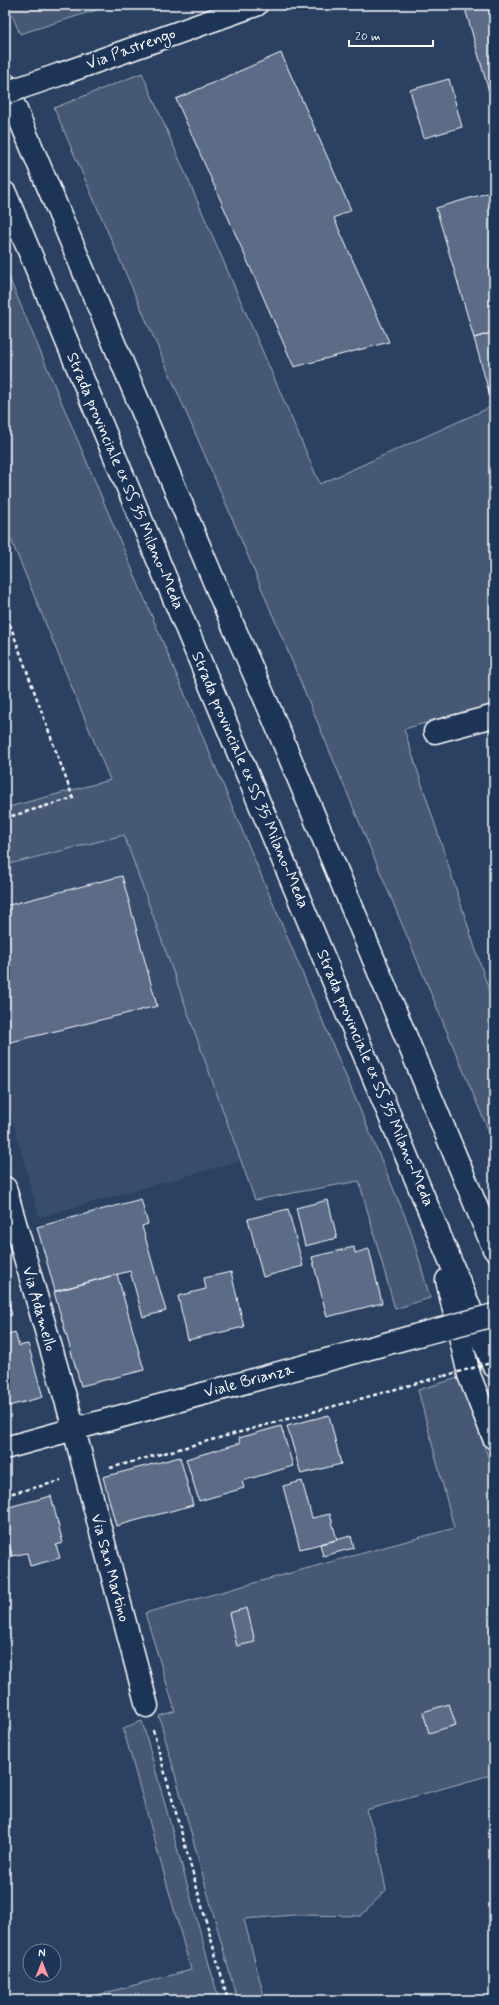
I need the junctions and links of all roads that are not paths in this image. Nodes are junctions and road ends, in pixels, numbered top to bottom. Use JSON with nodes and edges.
{"nodes":[{"id":1,"x":256,"y":5,"type":"edge"},
{"id":2,"x":5,"y":84,"type":"edge"},
{"id":3,"x":5,"y":93,"type":"edge"},
{"id":4,"x":5,"y":193,"type":"edge"},
{"id":5,"x":494,"y":716,"type":"edge"},
{"id":6,"x":435,"y":732,"type":"dead end"},
{"id":7,"x":5,"y":1188,"type":"edge"},
{"id":8,"x":434,"y":1220,"type":"junction"},
{"id":9,"x":494,"y":1248,"type":"edge"},
{"id":10,"x":494,"y":1315,"type":"edge"},
{"id":11,"x":494,"y":1366,"type":"edge"},
{"id":12,"x":74,"y":1430,"type":"junction"},
{"id":13,"x":494,"y":1438,"type":"edge"},
{"id":14,"x":5,"y":1448,"type":"edge"},
{"id":15,"x":147,"y":1706,"type":"road end"}],
"edges":[{"from":1,"to":3,"type":"main road","name":"Via Pastrengo","bridge":true},
{"from":2,"to":9,"type":"main road"},
{"from":4,"to":8,"type":"main road","name":"Strada provinciale ex SS 35 Milano-Meda"},
{"from":5,"to":6,"type":"main road"},
{"from":7,"to":12,"type":"main road","name":"Via Adamello"},
{"from":8,"to":11,"type":"main road","name":"Strada provinciale ex SS 35 Milano-Meda"},
{"from":8,"to":13,"type":"main road"},
{"from":10,"to":12,"type":"main road","name":"Viale Brianza","bridge":true},
{"from":12,"to":14,"type":"main road","name":"Viale Brianza"},
{"from":12,"to":15,"type":"main road","name":"Via San Martino"}]}
